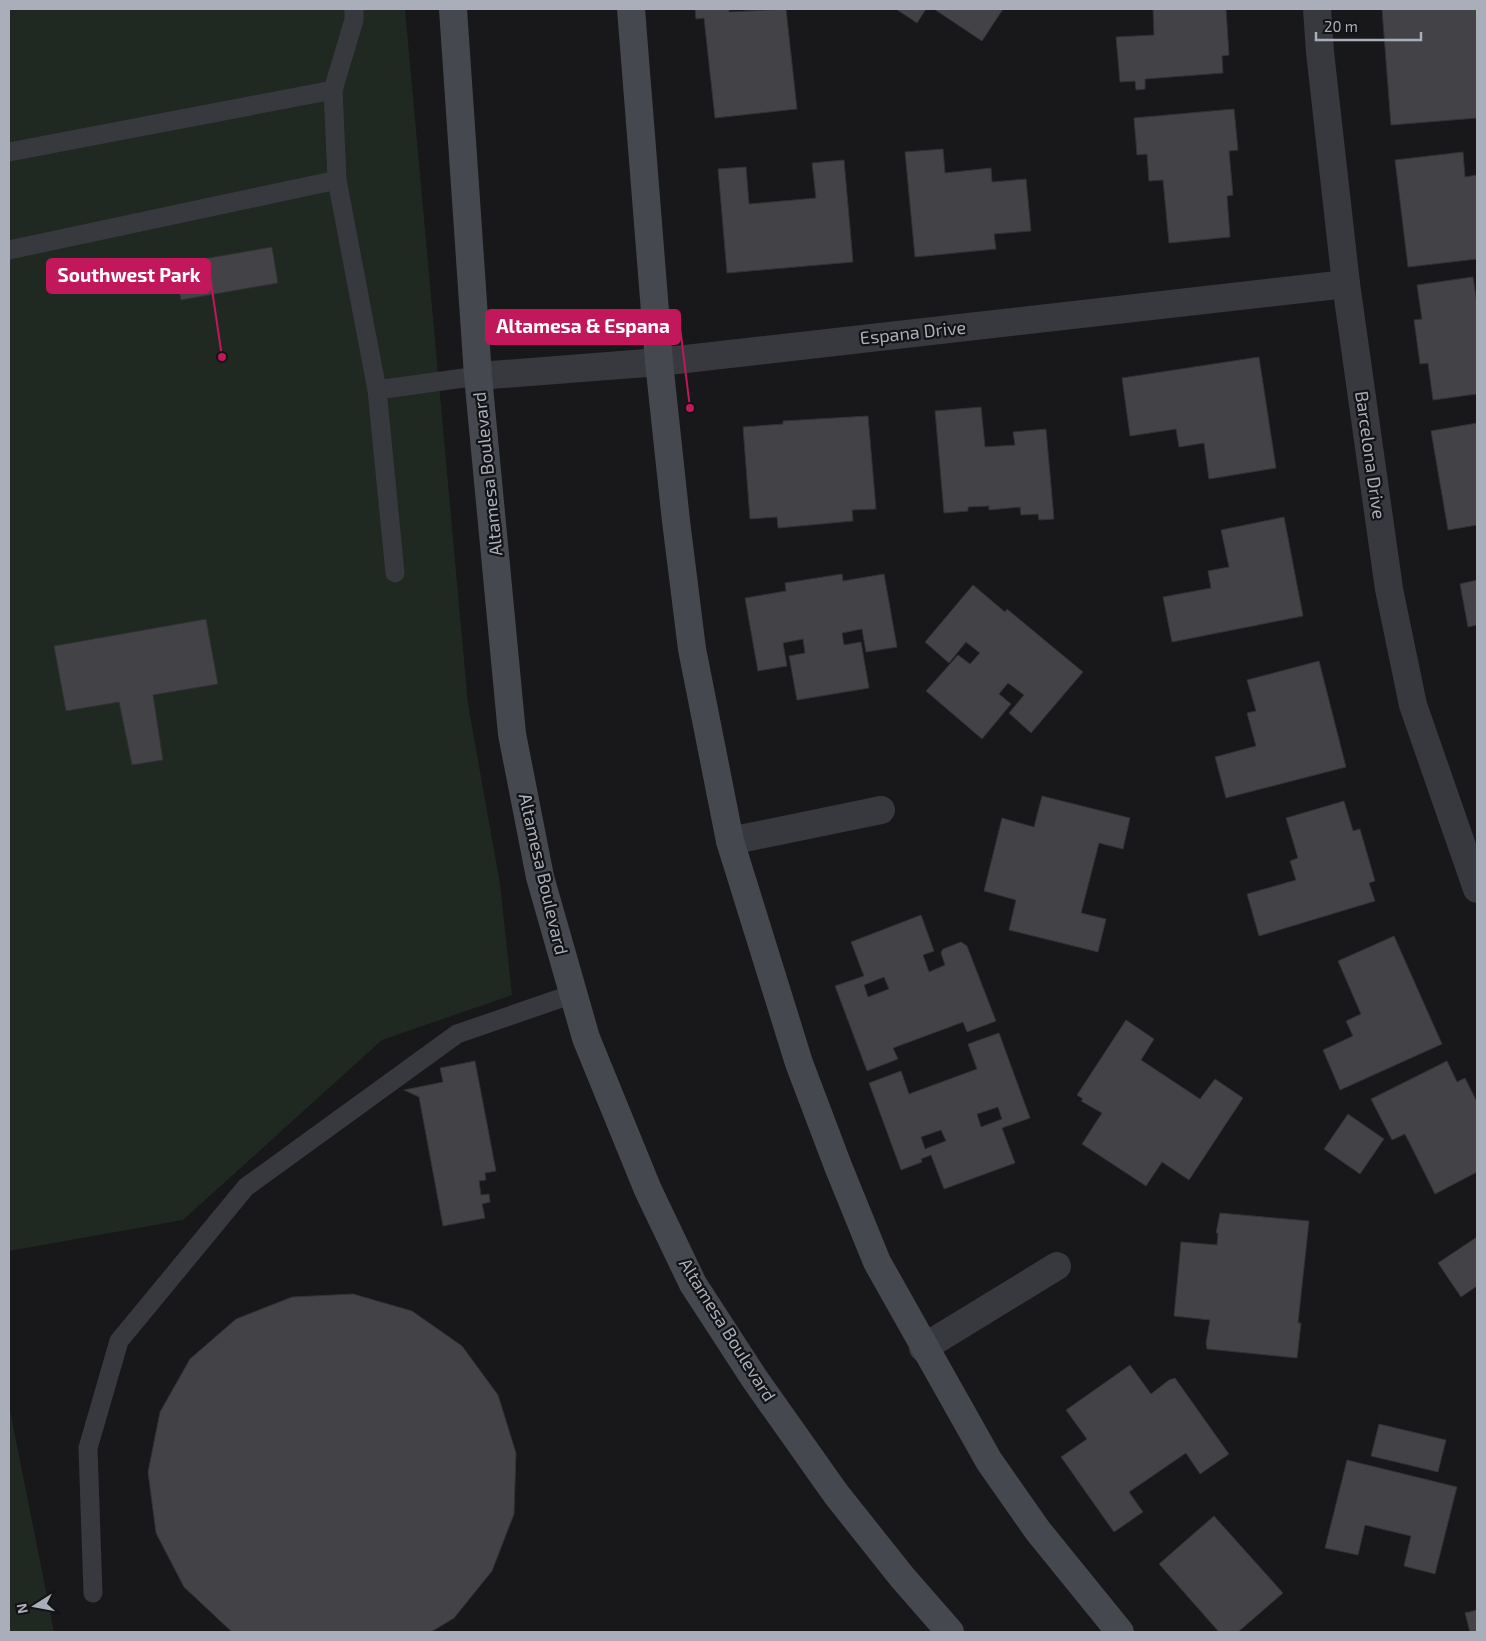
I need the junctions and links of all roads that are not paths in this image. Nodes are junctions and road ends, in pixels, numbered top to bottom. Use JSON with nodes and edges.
{"nodes":[{"id":1,"x":354,"y":9,"type":"edge"},
{"id":2,"x":453,"y":9,"type":"edge"},
{"id":3,"x":631,"y":9,"type":"edge"},
{"id":4,"x":1317,"y":9,"type":"edge"},
{"id":5,"x":333,"y":90,"type":"junction"},
{"id":6,"x":9,"y":152,"type":"edge"},
{"id":7,"x":337,"y":180,"type":"junction"},
{"id":8,"x":9,"y":250,"type":"edge"},
{"id":9,"x":1346,"y":284,"type":"junction"},
{"id":10,"x":659,"y":362,"type":"junction"},
{"id":11,"x":478,"y":376,"type":"junction"},
{"id":12,"x":377,"y":390,"type":"junction"},
{"id":13,"x":395,"y":573,"type":"dead end"},
{"id":14,"x":881,"y":810,"type":"dead end"},
{"id":15,"x":730,"y":841,"type":"junction"},
{"id":16,"x":1477,"y":889,"type":"edge"},
{"id":17,"x":573,"y":994,"type":"junction"},
{"id":18,"x":1056,"y":1266,"type":"dead end"},
{"id":19,"x":923,"y":1348,"type":"junction"},
{"id":20,"x":93,"y":1593,"type":"dead end"},
{"id":21,"x":950,"y":1632,"type":"edge"},
{"id":22,"x":1120,"y":1632,"type":"edge"}],
"edges":[{"from":1,"to":5,"type":"lane"},
{"from":2,"to":11,"type":"main road","name":"Altamesa Boulevard"},
{"from":3,"to":10,"type":"main road"},
{"from":4,"to":9,"type":"street","name":"Barcelona Drive"},
{"from":5,"to":6,"type":"lane"},
{"from":5,"to":7,"type":"lane"},
{"from":7,"to":8,"type":"lane"},
{"from":7,"to":12,"type":"lane"},
{"from":9,"to":10,"type":"street","name":"Espana Drive"},
{"from":9,"to":16,"type":"street","name":"Barcelona Drive"},
{"from":10,"to":11,"type":"street","name":"Espana Drive"},
{"from":10,"to":15,"type":"main road"},
{"from":11,"to":12,"type":"lane"},
{"from":11,"to":17,"type":"main road","name":"Altamesa Boulevard"},
{"from":12,"to":13,"type":"lane"},
{"from":14,"to":15,"type":"street"},
{"from":15,"to":19,"type":"main road"},
{"from":17,"to":20,"type":"lane"},
{"from":17,"to":21,"type":"main road","name":"Altamesa Boulevard"},
{"from":18,"to":19,"type":"street"},
{"from":19,"to":22,"type":"main road"}]}
